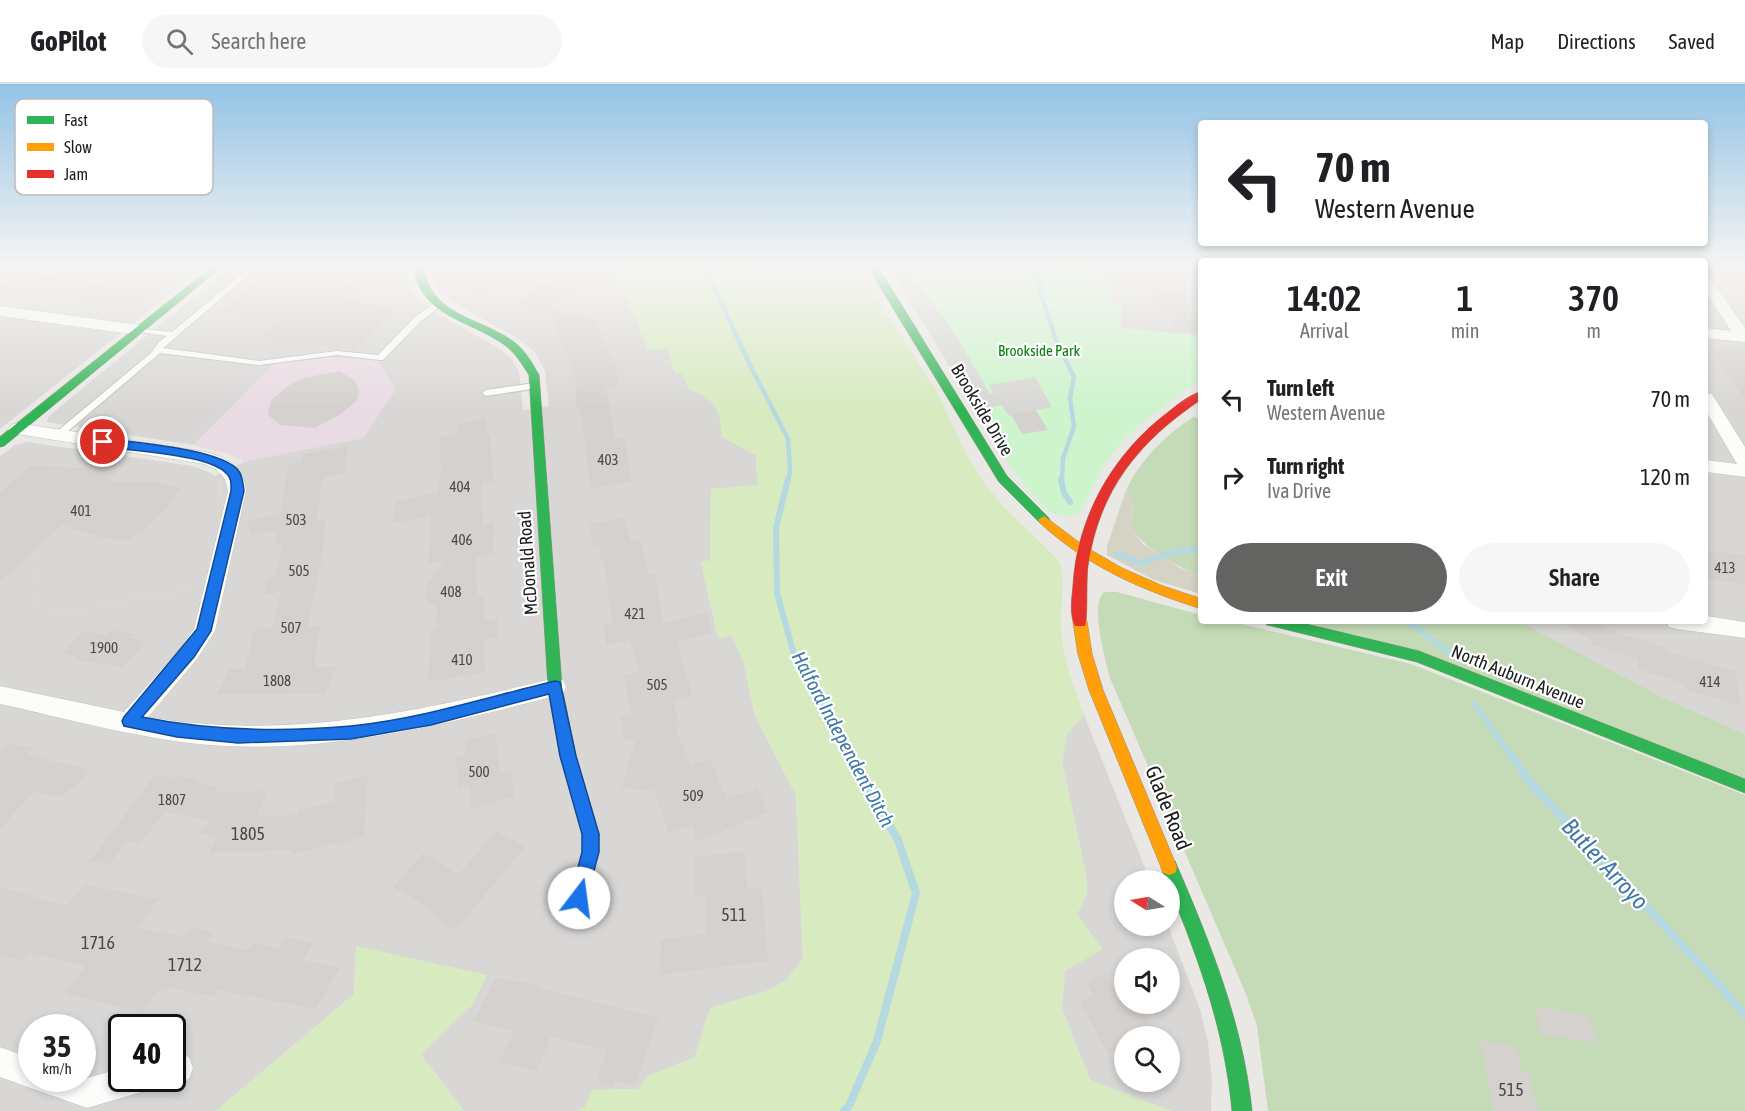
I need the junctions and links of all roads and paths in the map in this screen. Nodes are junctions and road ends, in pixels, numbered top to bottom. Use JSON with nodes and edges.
{"nodes":[{"id":1,"x":14,"y":313,"type":"edge"},
{"id":2,"x":160,"y":313,"type":"edge"},
{"id":3,"x":198,"y":313,"type":"edge"},
{"id":4,"x":426,"y":313,"type":"edge"},
{"id":5,"x":455,"y":313,"type":"edge"},
{"id":6,"x":901,"y":313,"type":"edge"},
{"id":7,"x":1727,"y":313,"type":"edge"},
{"id":8,"x":139,"y":330,"type":"junction"},
{"id":9,"x":1708,"y":333,"type":"edge"},
{"id":10,"x":173,"y":334,"type":"junction"},
{"id":11,"x":1744,"y":337,"type":"edge"},
{"id":12,"x":157,"y":350,"type":"junction"},
{"id":13,"x":535,"y":386,"type":"junction"},
{"id":14,"x":486,"y":393,"type":"dead end"},
{"id":15,"x":1198,"y":397,"type":"edge"},
{"id":16,"x":1708,"y":401,"type":"edge"},
{"id":17,"x":17,"y":429,"type":"junction"},
{"id":18,"x":58,"y":435,"type":"junction"},
{"id":19,"x":0,"y":443,"type":"edge"},
{"id":20,"x":1745,"y":462,"type":"edge"},
{"id":21,"x":1708,"y":466,"type":"edge"},
{"id":22,"x":1745,"y":471,"type":"edge"},
{"id":23,"x":1084,"y":554,"type":"junction"},
{"id":24,"x":1198,"y":603,"type":"edge"},
{"id":25,"x":1284,"y":624,"type":"edge"},
{"id":26,"x":1700,"y":624,"type":"edge"},
{"id":27,"x":1745,"y":630,"type":"edge"},
{"id":28,"x":555,"y":687,"type":"junction"},
{"id":29,"x":0,"y":695,"type":"edge"},
{"id":30,"x":130,"y":721,"type":"junction"},
{"id":31,"x":1745,"y":786,"type":"edge"},
{"id":32,"x":575,"y":912,"type":"dead end"},
{"id":33,"x":0,"y":1062,"type":"edge"},
{"id":34,"x":18,"y":1069,"type":"edge"},
{"id":35,"x":1242,"y":1111,"type":"edge"}],
"edges":[{"from":1,"to":8,"type":"street"},
{"from":2,"to":8,"type":"street"},
{"from":3,"to":10,"type":"lane"},
{"from":4,"to":12,"type":"lane"},
{"from":5,"to":13,"type":"street","name":"McDonald Road"},
{"from":6,"to":23,"type":"street","name":"Brookside Drive"},
{"from":7,"to":11,"type":"street"},
{"from":8,"to":10,"type":"lane"},
{"from":8,"to":17,"type":"street"},
{"from":9,"to":11,"type":"street"},
{"from":10,"to":12,"type":"lane"},
{"from":12,"to":18,"type":"lane"},
{"from":13,"to":14,"type":"lane"},
{"from":13,"to":28,"type":"street","name":"McDonald Road"},
{"from":15,"to":23,"type":"street","name":"Glade Road"},
{"from":16,"to":20,"type":"street"},
{"from":17,"to":18,"type":"street"},
{"from":17,"to":19,"type":"street"},
{"from":18,"to":30,"type":"street"},
{"from":21,"to":22,"type":"street"},
{"from":23,"to":24,"type":"street"},
{"from":23,"to":35,"type":"street","name":"Glade Road"},
{"from":25,"to":31,"type":"street","name":"North Auburn Avenue"},
{"from":26,"to":27,"type":"street"},
{"from":28,"to":30,"type":"street"},
{"from":28,"to":32,"type":"street","name":"McDonald Road"},
{"from":29,"to":30,"type":"street"},
{"from":33,"to":34,"type":"street"}]}
